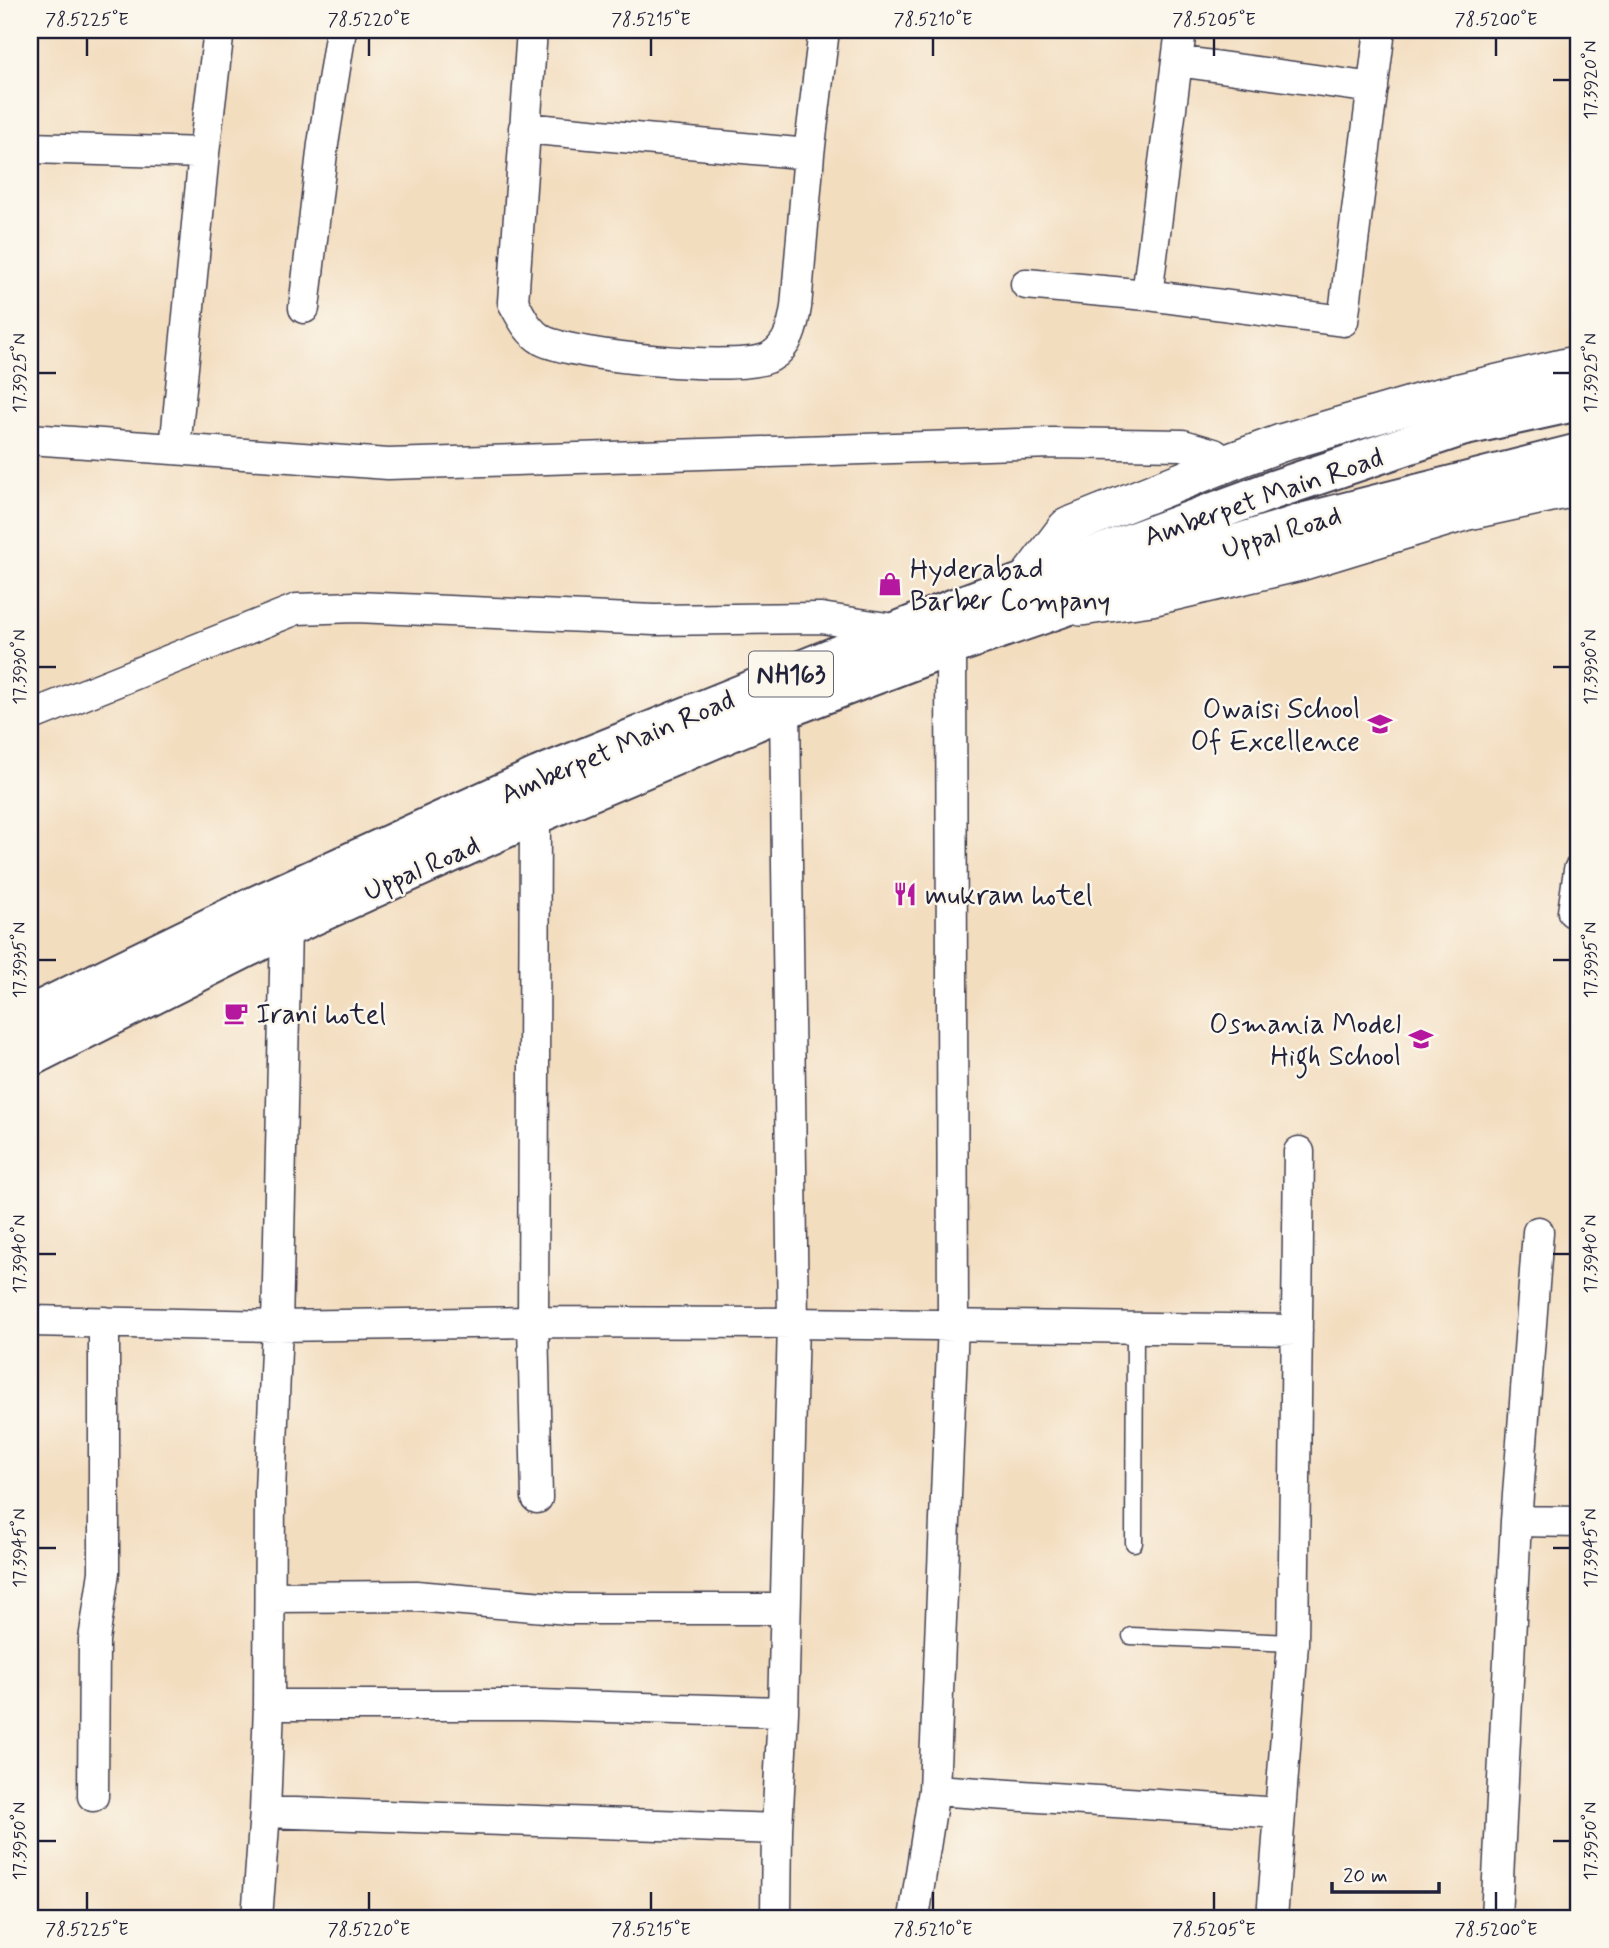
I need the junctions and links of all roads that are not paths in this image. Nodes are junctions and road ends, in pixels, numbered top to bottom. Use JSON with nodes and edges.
{"nodes":[{"id":1,"x":219,"y":30,"type":"edge"},
{"id":2,"x":341,"y":30,"type":"edge"},
{"id":3,"x":532,"y":30,"type":"edge"},
{"id":4,"x":824,"y":30,"type":"edge"},
{"id":5,"x":1181,"y":30,"type":"edge"},
{"id":6,"x":1380,"y":30,"type":"edge"},
{"id":7,"x":1177,"y":61,"type":"junction"},
{"id":8,"x":1373,"y":88,"type":"junction"},
{"id":9,"x":524,"y":128,"type":"junction"},
{"id":10,"x":30,"y":148,"type":"edge"},
{"id":11,"x":204,"y":153,"type":"junction"},
{"id":12,"x":808,"y":154,"type":"junction"},
{"id":13,"x":1026,"y":284,"type":"dead end"},
{"id":14,"x":1147,"y":295,"type":"junction"},
{"id":15,"x":303,"y":308,"type":"dead end"},
{"id":16,"x":1579,"y":364,"type":"edge"},
{"id":17,"x":1579,"y":401,"type":"edge"},
{"id":18,"x":30,"y":439,"type":"edge"},
{"id":19,"x":175,"y":449,"type":"junction"},
{"id":20,"x":1579,"y":453,"type":"edge"},
{"id":21,"x":1227,"y":463,"type":"junction"},
{"id":22,"x":1579,"y":487,"type":"edge"},
{"id":23,"x":1026,"y":581,"type":"junction"},
{"id":24,"x":1052,"y":611,"type":"junction"},
{"id":25,"x":900,"y":630,"type":"junction"},
{"id":26,"x":951,"y":646,"type":"junction"},
{"id":27,"x":785,"y":709,"type":"junction"},
{"id":28,"x":30,"y":716,"type":"edge"},
{"id":29,"x":535,"y":815,"type":"junction"},
{"id":30,"x":1579,"y":870,"type":"edge"},
{"id":31,"x":283,"y":911,"type":"junction"},
{"id":32,"x":1573,"y":912,"type":"dead end"},
{"id":33,"x":30,"y":1014,"type":"edge"},
{"id":34,"x":30,"y":1057,"type":"edge"},
{"id":35,"x":1299,"y":1152,"type":"dead end"},
{"id":36,"x":1538,"y":1232,"type":"dead end"},
{"id":37,"x":30,"y":1321,"type":"edge"},
{"id":38,"x":104,"y":1321,"type":"junction"},
{"id":39,"x":533,"y":1322,"type":"junction"},
{"id":40,"x":793,"y":1323,"type":"junction"},
{"id":41,"x":953,"y":1324,"type":"junction"},
{"id":42,"x":277,"y":1326,"type":"junction"},
{"id":43,"x":1135,"y":1328,"type":"junction"},
{"id":44,"x":1297,"y":1330,"type":"junction"},
{"id":45,"x":537,"y":1498,"type":"dead end"},
{"id":46,"x":1516,"y":1521,"type":"junction"},
{"id":47,"x":1579,"y":1522,"type":"edge"},
{"id":48,"x":1134,"y":1543,"type":"dead end"},
{"id":49,"x":270,"y":1597,"type":"junction"},
{"id":50,"x":785,"y":1609,"type":"junction"},
{"id":51,"x":1131,"y":1636,"type":"dead end"},
{"id":52,"x":1293,"y":1643,"type":"junction"},
{"id":53,"x":269,"y":1705,"type":"junction"},
{"id":54,"x":783,"y":1712,"type":"junction"},
{"id":55,"x":934,"y":1790,"type":"junction"},
{"id":56,"x":93,"y":1796,"type":"dead end"},
{"id":57,"x":265,"y":1812,"type":"junction"},
{"id":58,"x":1280,"y":1813,"type":"junction"},
{"id":59,"x":777,"y":1829,"type":"junction"},
{"id":60,"x":776,"y":1913,"type":"dead end"},
{"id":61,"x":257,"y":1918,"type":"edge"},
{"id":62,"x":914,"y":1918,"type":"edge"},
{"id":63,"x":1272,"y":1918,"type":"edge"},
{"id":64,"x":1496,"y":1918,"type":"edge"}],
"edges":[{"from":1,"to":11,"type":"street"},
{"from":2,"to":15,"type":"street"},
{"from":3,"to":9,"type":"street"},
{"from":4,"to":12,"type":"street"},
{"from":5,"to":7,"type":"street"},
{"from":6,"to":8,"type":"street"},
{"from":7,"to":8,"type":"street"},
{"from":7,"to":14,"type":"street"},
{"from":8,"to":14,"type":"street"},
{"from":9,"to":12,"type":"street"},
{"from":9,"to":12,"type":"street"},
{"from":10,"to":11,"type":"street"},
{"from":11,"to":19,"type":"street"},
{"from":13,"to":14,"type":"street"},
{"from":16,"to":21,"type":"street"},
{"from":17,"to":23,"type":"highway","name":"Amberpet Main Road","number":"NH163"},
{"from":18,"to":19,"type":"street"},
{"from":19,"to":21,"type":"street"},
{"from":20,"to":24,"type":"highway","name":"Uppal Road","number":"NH163"},
{"from":21,"to":23,"type":"street"},
{"from":22,"to":24,"type":"street"},
{"from":23,"to":25,"type":"highway","name":"Amberpet Main Road","number":"NH163"},
{"from":24,"to":26,"type":"highway","name":"Uppal Road","number":"NH163"},
{"from":25,"to":28,"type":"street"},
{"from":25,"to":31,"type":"highway","name":"Amberpet Main Road","number":"NH163"},
{"from":26,"to":27,"type":"highway","name":"Uppal Road","number":"NH163"},
{"from":26,"to":41,"type":"street"},
{"from":27,"to":29,"type":"highway","name":"Uppal Road","number":"NH163"},
{"from":27,"to":40,"type":"street"},
{"from":29,"to":31,"type":"highway","name":"Uppal Road","number":"NH163"},
{"from":29,"to":39,"type":"street"},
{"from":30,"to":32,"type":"street"},
{"from":31,"to":33,"type":"highway","name":"Amberpet Main Road","number":"NH163"},
{"from":31,"to":34,"type":"highway","name":"Uppal Road","number":"NH163"},
{"from":31,"to":42,"type":"street"},
{"from":35,"to":44,"type":"street"},
{"from":36,"to":46,"type":"street"},
{"from":37,"to":38,"type":"street"},
{"from":38,"to":42,"type":"street"},
{"from":38,"to":56,"type":"street"},
{"from":39,"to":40,"type":"street"},
{"from":39,"to":42,"type":"street"},
{"from":39,"to":45,"type":"street"},
{"from":40,"to":41,"type":"street"},
{"from":40,"to":50,"type":"street"},
{"from":41,"to":43,"type":"street"},
{"from":41,"to":55,"type":"street"},
{"from":42,"to":49,"type":"street"},
{"from":43,"to":44,"type":"street"},
{"from":43,"to":48,"type":"lane"},
{"from":44,"to":52,"type":"street"},
{"from":46,"to":47,"type":"street"},
{"from":46,"to":64,"type":"street"},
{"from":49,"to":50,"type":"street"},
{"from":49,"to":53,"type":"street"},
{"from":50,"to":54,"type":"street"},
{"from":51,"to":52,"type":"lane"},
{"from":52,"to":58,"type":"street"},
{"from":53,"to":54,"type":"street"},
{"from":53,"to":57,"type":"street"},
{"from":54,"to":59,"type":"street"},
{"from":55,"to":58,"type":"street"},
{"from":55,"to":62,"type":"street"},
{"from":57,"to":59,"type":"street"},
{"from":57,"to":61,"type":"street"},
{"from":58,"to":63,"type":"street"},
{"from":59,"to":60,"type":"street"}]}
